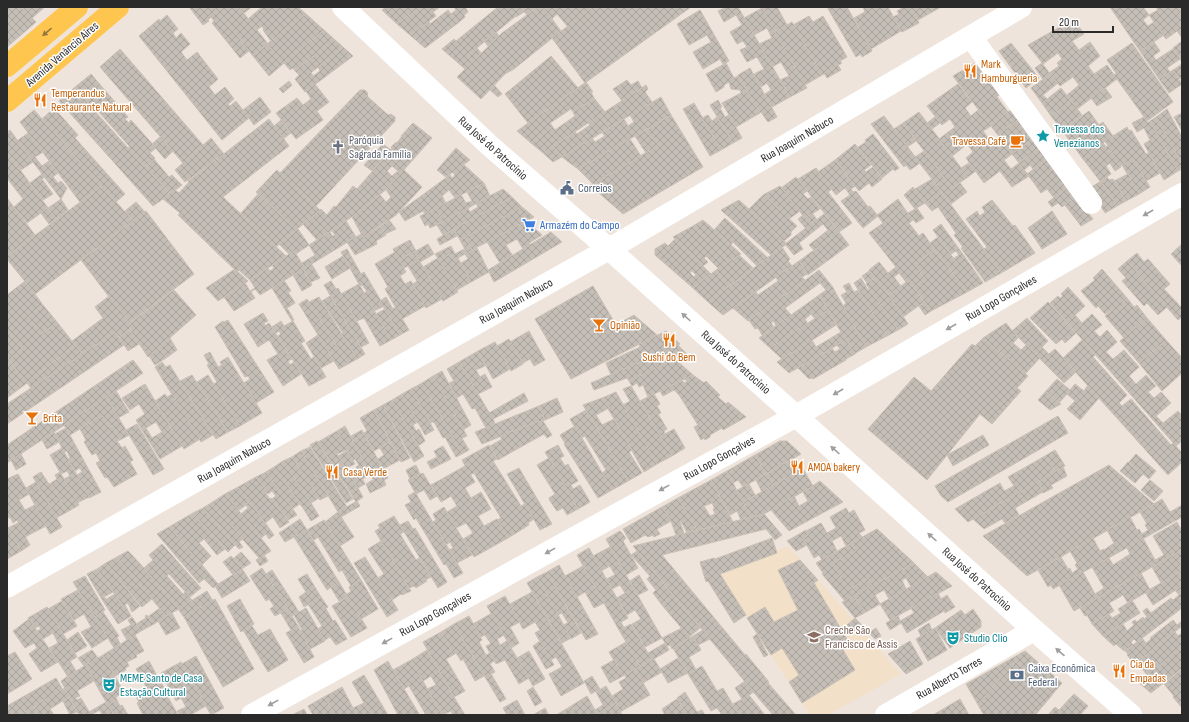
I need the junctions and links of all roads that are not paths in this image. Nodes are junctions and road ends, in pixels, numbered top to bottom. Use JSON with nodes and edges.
{"nodes":[{"id":1,"x":77,"y":7,"type":"edge"},
{"id":2,"x":118,"y":7,"type":"edge"},
{"id":3,"x":343,"y":7,"type":"edge"},
{"id":4,"x":1021,"y":7,"type":"edge"},
{"id":5,"x":971,"y":36,"type":"junction"},
{"id":6,"x":7,"y":66,"type":"edge"},
{"id":7,"x":7,"y":101,"type":"edge"},
{"id":8,"x":1182,"y":194,"type":"edge"},
{"id":9,"x":1091,"y":203,"type":"dead end"},
{"id":10,"x":609,"y":249,"type":"junction"},
{"id":11,"x":796,"y":416,"type":"junction"},
{"id":12,"x":7,"y":587,"type":"edge"},
{"id":13,"x":1034,"y":630,"type":"junction"},
{"id":14,"x":252,"y":715,"type":"edge"},
{"id":15,"x":886,"y":715,"type":"edge"},
{"id":16,"x":1131,"y":715,"type":"edge"}],
"edges":[{"from":1,"to":6,"type":"main road","one_way":true},
{"from":2,"to":7,"type":"main road","name":"Avenida Venâncio Aires"},
{"from":3,"to":10,"type":"street","name":"Rua José do Patrocínio"},
{"from":4,"to":5,"type":"street","name":"Rua Joaquim Nabuco"},
{"from":5,"to":9,"type":"street"},
{"from":5,"to":10,"type":"street","name":"Rua Joaquim Nabuco"},
{"from":8,"to":11,"type":"street","name":"Rua Lopo Gonçalves","one_way":true},
{"from":11,"to":10,"type":"street","name":"Rua José do Patrocínio","one_way":true},
{"from":10,"to":12,"type":"street","name":"Rua Joaquim Nabuco"},
{"from":13,"to":11,"type":"street","name":"Rua José do Patrocínio","one_way":true},
{"from":11,"to":14,"type":"street","name":"Rua Lopo Gonçalves","one_way":true},
{"from":13,"to":15,"type":"street","name":"Rua Alberto Torres"},
{"from":16,"to":13,"type":"street","name":"Rua José do Patrocínio","one_way":true}]}
